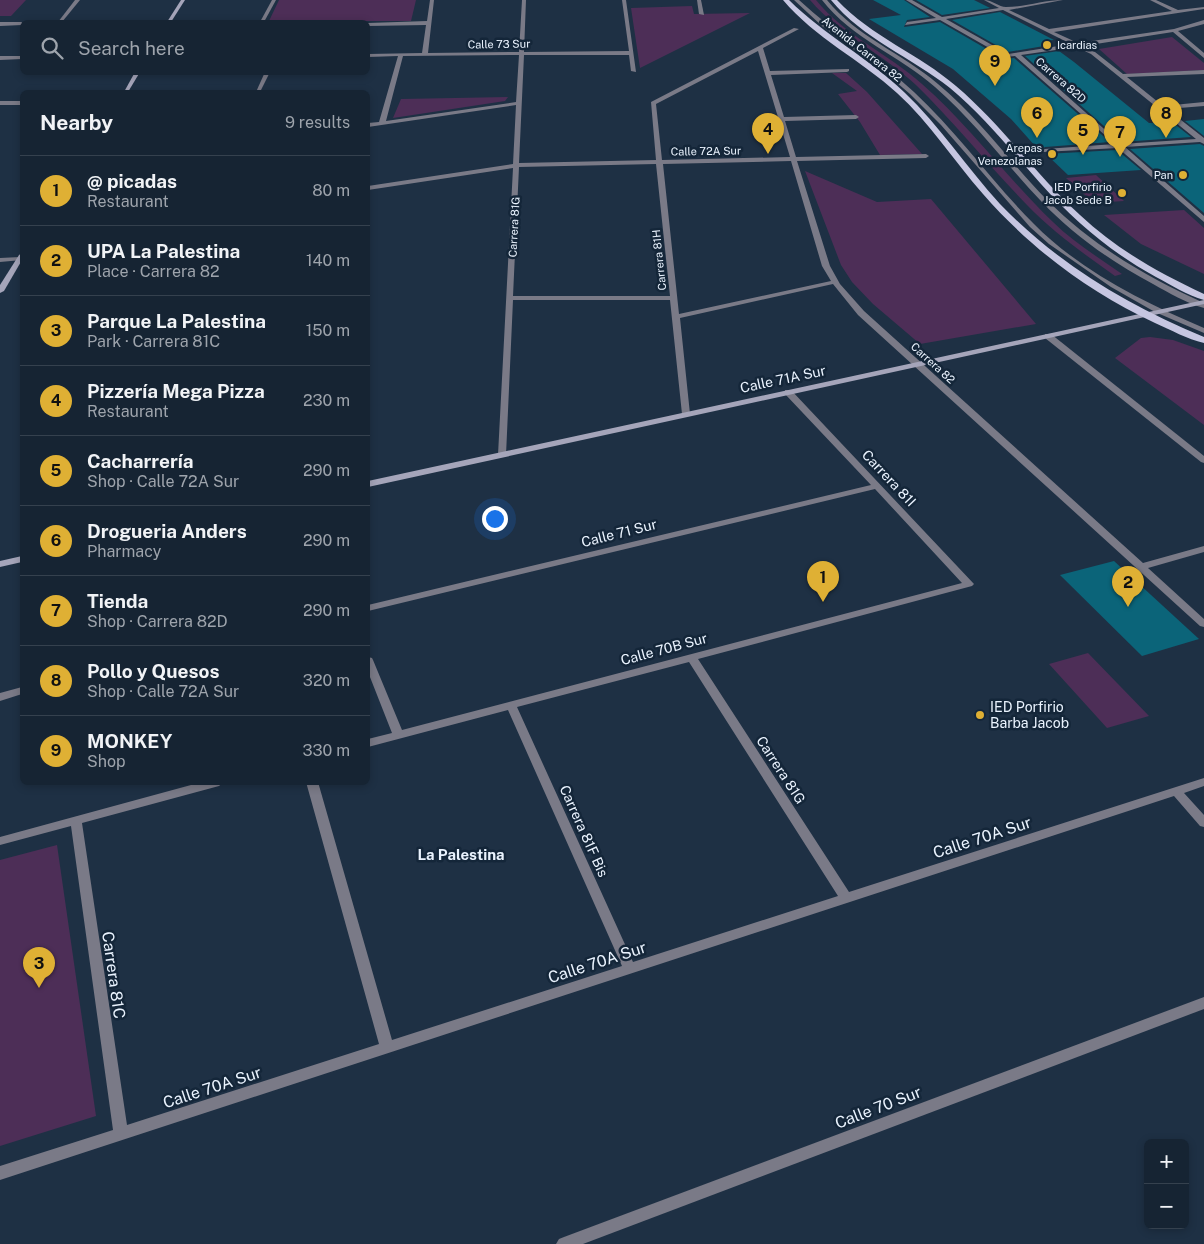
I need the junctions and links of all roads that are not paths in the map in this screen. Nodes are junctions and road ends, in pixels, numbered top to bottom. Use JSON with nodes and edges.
{"nodes":[{"id":1,"x":78,"y":0,"type":"edge"},
{"id":2,"x":183,"y":0,"type":"edge"},
{"id":3,"x":274,"y":0,"type":"edge"},
{"id":4,"x":432,"y":0,"type":"edge"},
{"id":5,"x":524,"y":0,"type":"edge"},
{"id":6,"x":624,"y":0,"type":"edge"},
{"id":7,"x":699,"y":0,"type":"edge"},
{"id":8,"x":786,"y":0,"type":"edge"},
{"id":9,"x":796,"y":0,"type":"edge"},
{"id":10,"x":824,"y":0,"type":"edge"},
{"id":11,"x":834,"y":0,"type":"edge"},
{"id":12,"x":908,"y":0,"type":"edge"},
{"id":13,"x":986,"y":0,"type":"edge"},
{"id":14,"x":1061,"y":0,"type":"edge"},
{"id":15,"x":1152,"y":0,"type":"edge"},
{"id":16,"x":1204,"y":8,"type":"edge"},
{"id":17,"x":1004,"y":9,"type":"junction"},
{"id":18,"x":1179,"y":12,"type":"junction"},
{"id":19,"x":702,"y":14,"type":"dead end"},
{"id":20,"x":941,"y":19,"type":"junction"},
{"id":21,"x":62,"y":20,"type":"edge"},
{"id":22,"x":171,"y":20,"type":"edge"},
{"id":23,"x":263,"y":20,"type":"edge"},
{"id":24,"x":1204,"y":22,"type":"edge"},
{"id":25,"x":428,"y":23,"type":"junction"},
{"id":26,"x":0,"y":24,"type":"edge"},
{"id":27,"x":20,"y":24,"type":"edge"},
{"id":28,"x":370,"y":24,"type":"edge"},
{"id":29,"x":907,"y":24,"type":"dead end"},
{"id":30,"x":796,"y":29,"type":"dead end"},
{"id":31,"x":1174,"y":30,"type":"junction"},
{"id":32,"x":1048,"y":31,"type":"junction"},
{"id":33,"x":1076,"y":45,"type":"junction"},
{"id":34,"x":760,"y":47,"type":"junction"},
{"id":35,"x":631,"y":52,"type":"junction"},
{"id":36,"x":425,"y":54,"type":"junction"},
{"id":37,"x":522,"y":54,"type":"junction"},
{"id":38,"x":370,"y":55,"type":"edge"},
{"id":39,"x":401,"y":55,"type":"junction"},
{"id":40,"x":1016,"y":55,"type":"junction"},
{"id":41,"x":1204,"y":56,"type":"edge"},
{"id":42,"x":0,"y":58,"type":"edge"},
{"id":43,"x":20,"y":58,"type":"edge"},
{"id":44,"x":847,"y":70,"type":"dead end"},
{"id":45,"x":634,"y":71,"type":"dead end"},
{"id":46,"x":1204,"y":72,"type":"edge"},
{"id":47,"x":768,"y":73,"type":"junction"},
{"id":48,"x":136,"y":75,"type":"edge"},
{"id":49,"x":266,"y":75,"type":"edge"},
{"id":50,"x":1121,"y":76,"type":"junction"},
{"id":51,"x":127,"y":90,"type":"edge"},
{"id":52,"x":259,"y":90,"type":"edge"},
{"id":53,"x":0,"y":103,"type":"edge"},
{"id":54,"x":20,"y":103,"type":"edge"},
{"id":55,"x":520,"y":103,"type":"junction"},
{"id":56,"x":1204,"y":104,"type":"edge"},
{"id":57,"x":1162,"y":108,"type":"junction"},
{"id":58,"x":856,"y":117,"type":"dead end"},
{"id":59,"x":782,"y":119,"type":"junction"},
{"id":60,"x":382,"y":123,"type":"junction"},
{"id":61,"x":370,"y":125,"type":"edge"},
{"id":62,"x":1203,"y":141,"type":"edge"},
{"id":63,"x":1120,"y":146,"type":"junction"},
{"id":64,"x":1045,"y":150,"type":"dead end"},
{"id":65,"x":926,"y":156,"type":"dead end"},
{"id":66,"x":793,"y":159,"type":"junction"},
{"id":67,"x":659,"y":162,"type":"junction"},
{"id":68,"x":517,"y":165,"type":"junction"},
{"id":69,"x":370,"y":188,"type":"edge"},
{"id":70,"x":1204,"y":220,"type":"edge"},
{"id":71,"x":20,"y":257,"type":"edge"},
{"id":72,"x":20,"y":259,"type":"edge"},
{"id":73,"x":0,"y":260,"type":"edge"},
{"id":74,"x":834,"y":282,"type":"junction"},
{"id":75,"x":0,"y":291,"type":"edge"},
{"id":76,"x":511,"y":298,"type":"junction"},
{"id":77,"x":674,"y":298,"type":"junction"},
{"id":78,"x":1203,"y":302,"type":"edge"},
{"id":79,"x":1161,"y":311,"type":"junction"},
{"id":80,"x":1144,"y":315,"type":"junction"},
{"id":81,"x":676,"y":317,"type":"junction"},
{"id":82,"x":1204,"y":331,"type":"edge"},
{"id":83,"x":1048,"y":336,"type":"junction"},
{"id":84,"x":1204,"y":340,"type":"edge"},
{"id":85,"x":918,"y":364,"type":"junction"},
{"id":86,"x":788,"y":392,"type":"junction"},
{"id":87,"x":686,"y":414,"type":"junction"},
{"id":88,"x":502,"y":454,"type":"junction"},
{"id":89,"x":1204,"y":460,"type":"edge"},
{"id":90,"x":370,"y":484,"type":"edge"},
{"id":91,"x":877,"y":486,"type":"junction"},
{"id":92,"x":1204,"y":550,"type":"edge"},
{"id":93,"x":20,"y":559,"type":"edge"},
{"id":94,"x":0,"y":564,"type":"edge"},
{"id":95,"x":1141,"y":567,"type":"junction"},
{"id":96,"x":969,"y":584,"type":"joint"},
{"id":97,"x":370,"y":608,"type":"edge"},
{"id":98,"x":1204,"y":624,"type":"edge"},
{"id":99,"x":691,"y":657,"type":"junction"},
{"id":100,"x":370,"y":665,"type":"edge"},
{"id":101,"x":20,"y":692,"type":"edge"},
{"id":102,"x":0,"y":697,"type":"edge"},
{"id":103,"x":511,"y":705,"type":"junction"},
{"id":104,"x":398,"y":735,"type":"junction"},
{"id":105,"x":370,"y":742,"type":"edge"},
{"id":106,"x":1204,"y":782,"type":"edge"},
{"id":107,"x":208,"y":785,"type":"edge"},
{"id":108,"x":313,"y":785,"type":"edge"},
{"id":109,"x":1176,"y":791,"type":"junction"},
{"id":110,"x":76,"y":821,"type":"junction"},
{"id":111,"x":1204,"y":823,"type":"edge"},
{"id":112,"x":0,"y":840,"type":"edge"},
{"id":113,"x":846,"y":898,"type":"junction"},
{"id":114,"x":629,"y":968,"type":"junction"},
{"id":115,"x":1204,"y":1002,"type":"edge"},
{"id":116,"x":387,"y":1047,"type":"junction"},
{"id":117,"x":121,"y":1133,"type":"junction"},
{"id":118,"x":0,"y":1173,"type":"edge"},
{"id":119,"x":564,"y":1244,"type":"edge"}],
"edges":[{"from":1,"to":21,"type":"street"},
{"from":2,"to":22,"type":"street"},
{"from":3,"to":23,"type":"street"},
{"from":4,"to":25,"type":"street"},
{"from":5,"to":37,"type":"street","name":"Carrera 81G"},
{"from":6,"to":35,"type":"street"},
{"from":7,"to":19,"type":"street"},
{"from":8,"to":80,"type":"main road","name":"Avenida Carrera 82"},
{"from":9,"to":79,"type":"street"},
{"from":10,"to":78,"type":"street"},
{"from":11,"to":78,"type":"main road","name":"Avenida Carrera 82"},
{"from":12,"to":20,"type":"street"},
{"from":13,"to":17,"type":"street"},
{"from":14,"to":17,"type":"street"},
{"from":15,"to":18,"type":"street"},
{"from":16,"to":18,"type":"street"},
{"from":17,"to":20,"type":"street"},
{"from":17,"to":32,"type":"street"},
{"from":18,"to":32,"type":"street"},
{"from":20,"to":29,"type":"street"},
{"from":20,"to":40,"type":"street"},
{"from":24,"to":31,"type":"street"},
{"from":25,"to":28,"type":"street"},
{"from":25,"to":36,"type":"street"},
{"from":26,"to":27,"type":"street"},
{"from":30,"to":34,"type":"street"},
{"from":31,"to":33,"type":"street"},
{"from":31,"to":41,"type":"street"},
{"from":32,"to":33,"type":"street"},
{"from":33,"to":40,"type":"street"},
{"from":33,"to":50,"type":"street"},
{"from":34,"to":47,"type":"street","name":"Carrera 82"},
{"from":34,"to":67,"type":"street","name":"Carrera 81H"},
{"from":35,"to":37,"type":"street","name":"Calle 73 Sur"},
{"from":35,"to":45,"type":"street"},
{"from":36,"to":37,"type":"street","name":"Calle 73 Sur"},
{"from":36,"to":39,"type":"street","name":"Calle 73 Sur"},
{"from":37,"to":55,"type":"street","name":"Carrera 81G"},
{"from":38,"to":39,"type":"street","name":"Calle 73 Sur"},
{"from":39,"to":60,"type":"street"},
{"from":40,"to":63,"type":"street","name":"Carrera 82D"},
{"from":42,"to":43,"type":"street"},
{"from":44,"to":47,"type":"street"},
{"from":46,"to":50,"type":"street"},
{"from":47,"to":59,"type":"street","name":"Carrera 82"},
{"from":48,"to":51,"type":"street"},
{"from":49,"to":52,"type":"street"},
{"from":50,"to":57,"type":"street"},
{"from":53,"to":54,"type":"street"},
{"from":55,"to":60,"type":"street"},
{"from":55,"to":68,"type":"street","name":"Carrera 81G"},
{"from":56,"to":57,"type":"street"},
{"from":57,"to":62,"type":"street"},
{"from":58,"to":59,"type":"street"},
{"from":59,"to":66,"type":"street","name":"Carrera 82"},
{"from":60,"to":61,"type":"street"},
{"from":62,"to":63,"type":"street"},
{"from":63,"to":64,"type":"street"},
{"from":63,"to":70,"type":"street","name":"Carrera 82D"},
{"from":65,"to":66,"type":"street","name":"Calle 72A Sur"},
{"from":66,"to":67,"type":"street","name":"Calle 72A Sur"},
{"from":66,"to":74,"type":"street","name":"Carrera 82"},
{"from":67,"to":68,"type":"street","name":"Calle 72A Sur"},
{"from":67,"to":77,"type":"street","name":"Carrera 81H"},
{"from":68,"to":69,"type":"street","name":"Calle 72A Sur"},
{"from":68,"to":76,"type":"street","name":"Carrera 81G"},
{"from":71,"to":73,"type":"street"},
{"from":72,"to":75,"type":"street"},
{"from":74,"to":81,"type":"street"},
{"from":74,"to":85,"type":"street","name":"Carrera 82"},
{"from":76,"to":77,"type":"street"},
{"from":76,"to":88,"type":"street","name":"Carrera 81G"},
{"from":77,"to":81,"type":"street","name":"Carrera 81H"},
{"from":78,"to":79,"type":"street","name":"Calle 71A Sur"},
{"from":79,"to":80,"type":"street","name":"Calle 71A Sur"},
{"from":79,"to":82,"type":"street"},
{"from":80,"to":83,"type":"street","name":"Calle 71A Sur"},
{"from":80,"to":84,"type":"main road","name":"Avenida Carrera 82"},
{"from":81,"to":87,"type":"street","name":"Carrera 81H"},
{"from":83,"to":85,"type":"street","name":"Calle 71A Sur"},
{"from":83,"to":89,"type":"street"},
{"from":85,"to":86,"type":"street","name":"Calle 71A Sur"},
{"from":85,"to":95,"type":"street","name":"Carrera 82"},
{"from":86,"to":87,"type":"street","name":"Calle 71A Sur"},
{"from":86,"to":91,"type":"street","name":"Carrera 81I"},
{"from":87,"to":88,"type":"street","name":"Calle 71A Sur"},
{"from":88,"to":90,"type":"street","name":"Calle 71A Sur"},
{"from":91,"to":96,"type":"street","name":"Carrera 81I"},
{"from":91,"to":97,"type":"street","name":"Calle 71 Sur"},
{"from":92,"to":95,"type":"street"},
{"from":93,"to":94,"type":"street"},
{"from":95,"to":98,"type":"street","name":"Carrera 82"},
{"from":96,"to":99,"type":"street","name":"Calle 70B Sur"},
{"from":99,"to":103,"type":"street","name":"Calle 70B Sur"},
{"from":99,"to":113,"type":"street","name":"Carrera 81G"},
{"from":100,"to":104,"type":"street"},
{"from":101,"to":102,"type":"street"},
{"from":103,"to":104,"type":"street","name":"Calle 70B Sur"},
{"from":103,"to":114,"type":"street","name":"Carrera 81F Bis"},
{"from":104,"to":105,"type":"street","name":"Calle 70B Sur"},
{"from":106,"to":109,"type":"street","name":"Calle 70A Sur"},
{"from":107,"to":110,"type":"street"},
{"from":108,"to":116,"type":"street"},
{"from":109,"to":111,"type":"street"},
{"from":109,"to":113,"type":"street","name":"Calle 70A Sur"},
{"from":110,"to":112,"type":"street"},
{"from":110,"to":117,"type":"street","name":"Carrera 81C"},
{"from":113,"to":114,"type":"street","name":"Calle 70A Sur"},
{"from":114,"to":116,"type":"street","name":"Calle 70A Sur"},
{"from":115,"to":119,"type":"street","name":"Calle 70 Sur"},
{"from":116,"to":117,"type":"street","name":"Calle 70A Sur"},
{"from":117,"to":118,"type":"street","name":"Calle 70A Sur"}]}
